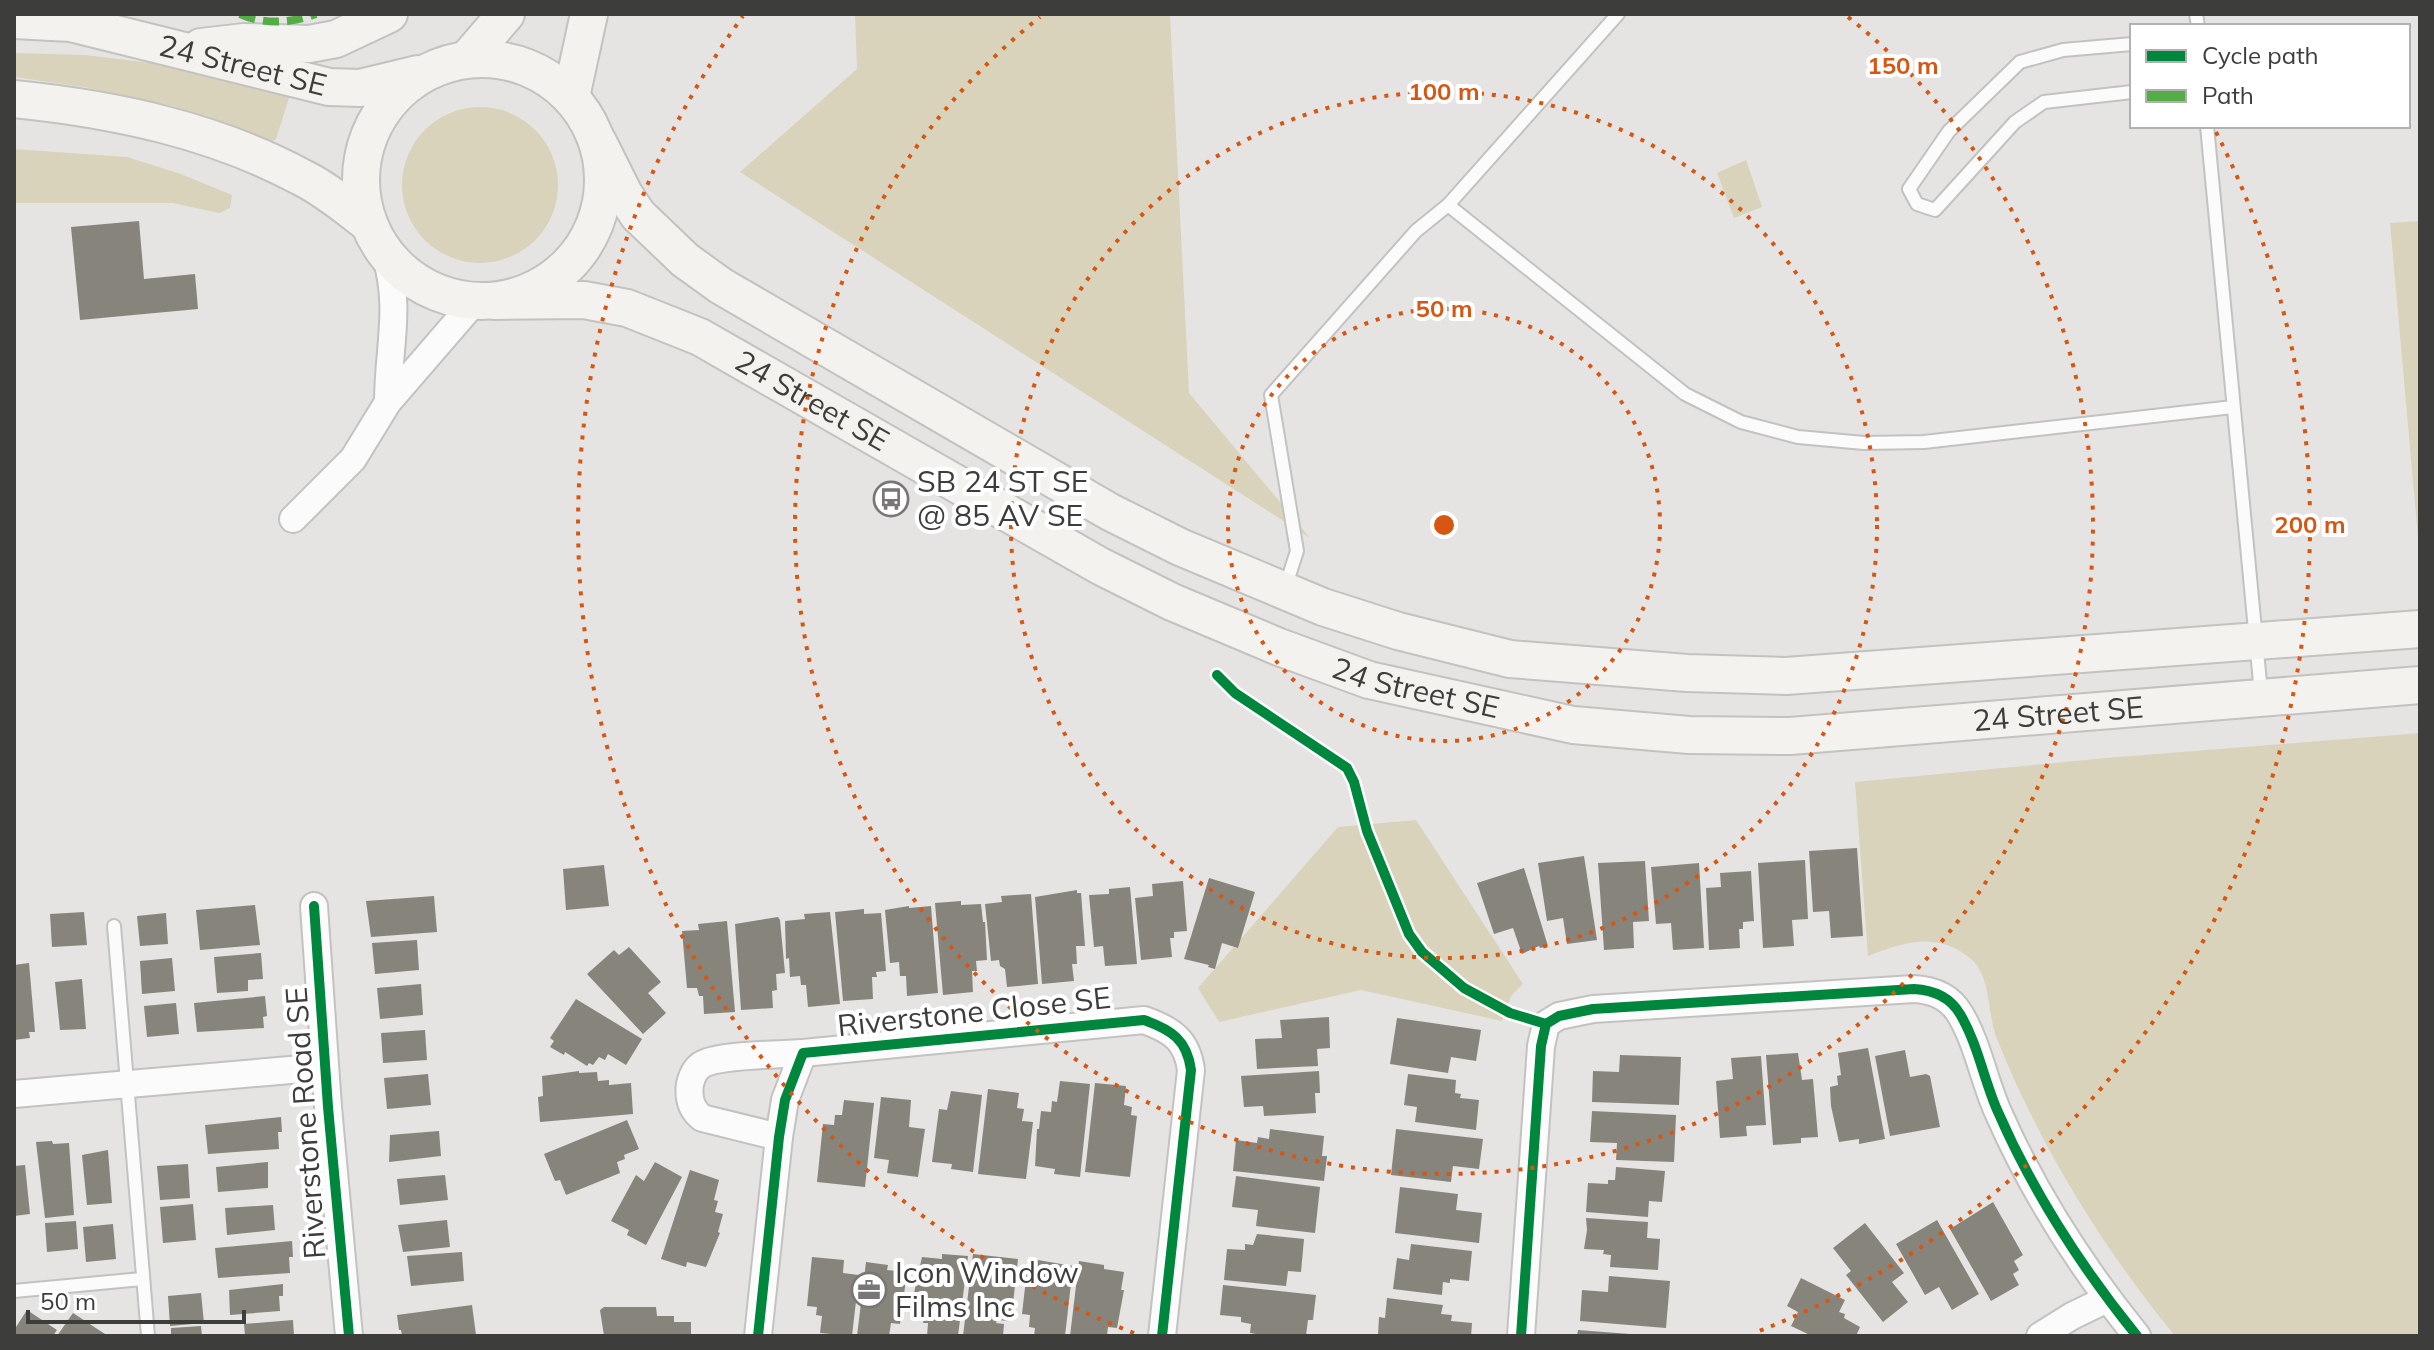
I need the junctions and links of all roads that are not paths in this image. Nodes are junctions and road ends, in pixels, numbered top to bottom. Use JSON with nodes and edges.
{"nodes":[{"id":1,"x":389,"y":14,"type":"edge"},
{"id":2,"x":506,"y":14,"type":"edge"},
{"id":3,"x":589,"y":14,"type":"edge"},
{"id":4,"x":1618,"y":14,"type":"edge"},
{"id":5,"x":14,"y":20,"type":"edge"},
{"id":6,"x":2130,"y":44,"type":"edge"},
{"id":7,"x":177,"y":49,"type":"junction"},
{"id":8,"x":468,"y":58,"type":"junction"},
{"id":9,"x":423,"y":73,"type":"junction"},
{"id":10,"x":2130,"y":92,"type":"edge"},
{"id":11,"x":571,"y":97,"type":"junction"},
{"id":12,"x":14,"y":99,"type":"edge"},
{"id":13,"x":2207,"y":128,"type":"edge"},
{"id":14,"x":598,"y":142,"type":"junction"},
{"id":15,"x":1448,"y":205,"type":"junction"},
{"id":16,"x":377,"y":239,"type":"junction"},
{"id":17,"x":486,"y":301,"type":"junction"},
{"id":18,"x":388,"y":402,"type":"junction"},
{"id":19,"x":2233,"y":407,"type":"junction"},
{"id":20,"x":293,"y":519,"type":"dead end"},
{"id":21,"x":1284,"y":593,"type":"junction"},
{"id":22,"x":2420,"y":629,"type":"edge"},
{"id":23,"x":2258,"y":642,"type":"junction"},
{"id":24,"x":2420,"y":685,"type":"edge"},
{"id":25,"x":2261,"y":696,"type":"junction"},
{"id":26,"x":314,"y":906,"type":"dead end"},
{"id":27,"x":114,"y":926,"type":"dead end"},
{"id":28,"x":803,"y":1053,"type":"junction"},
{"id":29,"x":325,"y":1067,"type":"junction"},
{"id":30,"x":128,"y":1084,"type":"junction"},
{"id":31,"x":14,"y":1094,"type":"edge"},
{"id":32,"x":779,"y":1137,"type":"junction"},
{"id":33,"x":142,"y":1279,"type":"junction"},
{"id":34,"x":14,"y":1291,"type":"edge"},
{"id":35,"x":2107,"y":1299,"type":"junction"},
{"id":36,"x":148,"y":1336,"type":"edge"},
{"id":37,"x":349,"y":1336,"type":"edge"},
{"id":38,"x":758,"y":1336,"type":"edge"},
{"id":39,"x":1162,"y":1336,"type":"edge"},
{"id":40,"x":1521,"y":1336,"type":"edge"},
{"id":41,"x":2040,"y":1336,"type":"edge"},
{"id":42,"x":2137,"y":1336,"type":"edge"}],
"edges":[{"from":1,"to":7,"type":"main road"},
{"from":2,"to":8,"type":"main road"},
{"from":3,"to":11,"type":"main road"},
{"from":4,"to":15,"type":"lane"},
{"from":5,"to":7,"type":"main road","name":"24 Street SE"},
{"from":6,"to":10,"type":"lane"},
{"from":7,"to":9,"type":"main road","name":"24 Street SE"},
{"from":8,"to":9,"type":"main road"},
{"from":8,"to":11,"type":"main road"},
{"from":9,"to":16,"type":"main road"},
{"from":11,"to":14,"type":"main road"},
{"from":12,"to":16,"type":"main road"},
{"from":13,"to":19,"type":"lane"},
{"from":14,"to":17,"type":"main road"},
{"from":14,"to":21,"type":"main road","name":"24 Street SE"},
{"from":15,"to":19,"type":"lane"},
{"from":15,"to":21,"type":"lane"},
{"from":16,"to":17,"type":"main road"},
{"from":16,"to":18,"type":"street"},
{"from":17,"to":18,"type":"street"},
{"from":17,"to":25,"type":"main road","name":"24 Street SE"},
{"from":18,"to":20,"type":"street"},
{"from":19,"to":23,"type":"lane"},
{"from":21,"to":23,"type":"main road","name":"24 Street SE"},
{"from":22,"to":23,"type":"main road","name":"24 Street SE"},
{"from":23,"to":25,"type":"lane"},
{"from":24,"to":25,"type":"main road","name":"24 Street SE"},
{"from":26,"to":29,"type":"street","name":"Riverstone Road SE"},
{"from":27,"to":30,"type":"lane"},
{"from":28,"to":32,"type":"street","name":"Riverstone Close SE"},
{"from":28,"to":32,"type":"street","name":"Riverstone Close SE"},
{"from":28,"to":39,"type":"street","name":"Riverstone Close SE"},
{"from":29,"to":30,"type":"street"},
{"from":29,"to":37,"type":"street","name":"Riverstone Road SE"},
{"from":30,"to":31,"type":"street"},
{"from":30,"to":33,"type":"lane"},
{"from":32,"to":38,"type":"street","name":"Riverstone Close SE"},
{"from":33,"to":34,"type":"lane"},
{"from":33,"to":36,"type":"lane"},
{"from":35,"to":40,"type":"street"},
{"from":35,"to":41,"type":"street"},
{"from":35,"to":42,"type":"street"}]}
